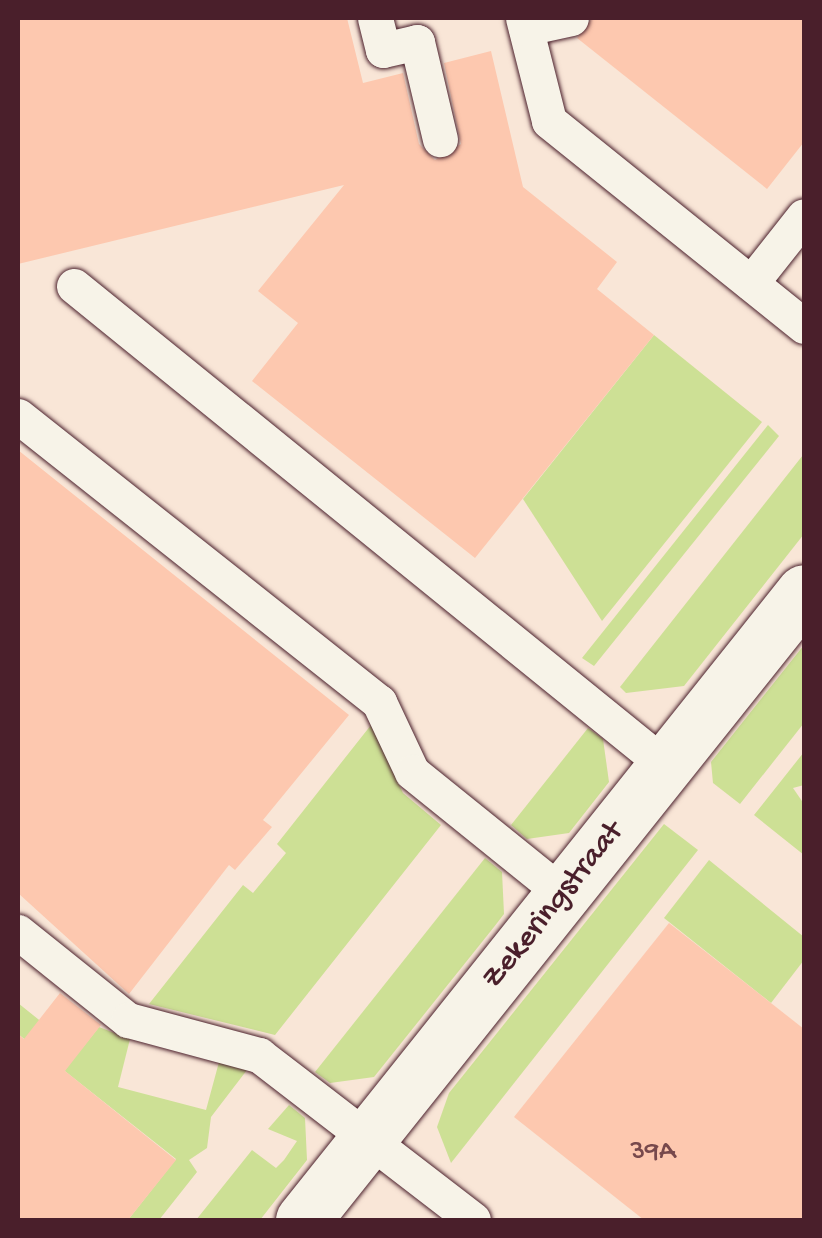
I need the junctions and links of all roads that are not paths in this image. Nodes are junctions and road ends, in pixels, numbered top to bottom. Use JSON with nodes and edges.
{"nodes":[{"id":1,"x":375,"y":18,"type":"edge"},
{"id":2,"x":571,"y":18,"type":"edge"},
{"id":3,"x":524,"y":23,"type":"edge"},
{"id":4,"x":440,"y":139,"type":"dead end"},
{"id":5,"x":804,"y":216,"type":"edge"},
{"id":6,"x":751,"y":284,"type":"junction"},
{"id":7,"x":74,"y":286,"type":"dead end"},
{"id":8,"x":804,"y":326,"type":"edge"},
{"id":9,"x":18,"y":416,"type":"edge"},
{"id":10,"x":804,"y":592,"type":"edge"},
{"id":11,"x":666,"y":766,"type":"junction"},
{"id":12,"x":563,"y":894,"type":"junction"},
{"id":13,"x":18,"y":932,"type":"edge"},
{"id":14,"x":367,"y":1140,"type":"junction"},
{"id":15,"x":303,"y":1220,"type":"edge"},
{"id":16,"x":473,"y":1220,"type":"edge"}],
"edges":[{"from":1,"to":4,"type":"lane"},
{"from":2,"to":3,"type":"lane"},
{"from":3,"to":6,"type":"lane"},
{"from":5,"to":6,"type":"lane"},
{"from":6,"to":8,"type":"lane"},
{"from":7,"to":11,"type":"lane"},
{"from":9,"to":12,"type":"lane"},
{"from":10,"to":11,"type":"street","name":"Zekeringstraat"},
{"from":11,"to":12,"type":"street","name":"Zekeringstraat"},
{"from":12,"to":14,"type":"street","name":"Zekeringstraat"},
{"from":13,"to":14,"type":"lane"},
{"from":14,"to":15,"type":"street","name":"Zekeringstraat"},
{"from":14,"to":16,"type":"lane"}]}
